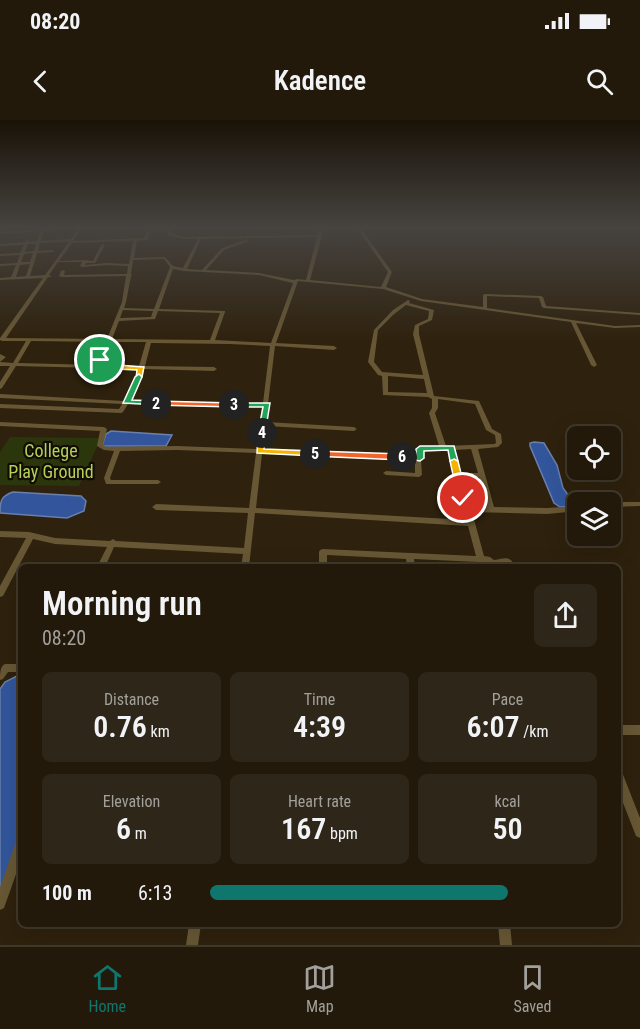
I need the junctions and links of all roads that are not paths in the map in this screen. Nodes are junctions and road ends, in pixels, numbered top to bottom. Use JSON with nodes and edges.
{"nodes":[{"id":1,"x":18,"y":266,"type":"edge"},
{"id":2,"x":31,"y":266,"type":"edge"},
{"id":3,"x":57,"y":266,"type":"edge"},
{"id":4,"x":82,"y":266,"type":"edge"},
{"id":5,"x":131,"y":266,"type":"edge"},
{"id":6,"x":186,"y":266,"type":"edge"},
{"id":7,"x":208,"y":266,"type":"edge"},
{"id":8,"x":312,"y":266,"type":"edge"},
{"id":9,"x":385,"y":266,"type":"edge"},
{"id":10,"x":172,"y":267,"type":"joint"},
{"id":11,"x":184,"y":270,"type":"junction"},
{"id":12,"x":204,"y":270,"type":"junction"},
{"id":13,"x":50,"y":275,"type":"junction"},
{"id":14,"x":130,"y":275,"type":"junction"},
{"id":15,"x":14,"y":276,"type":"junction"},
{"id":16,"x":75,"y":276,"type":"junction"},
{"id":17,"x":0,"y":277,"type":"edge"},
{"id":18,"x":28,"y":277,"type":"junction"},
{"id":19,"x":308,"y":281,"type":"junction"},
{"id":20,"x":295,"y":282,"type":"junction"},
{"id":21,"x":383,"y":288,"type":"junction"},
{"id":22,"x":412,"y":299,"type":"junction"},
{"id":23,"x":405,"y":303,"type":"junction"},
{"id":24,"x":121,"y":309,"type":"junction"},
{"id":25,"x":157,"y":309,"type":"junction"},
{"id":26,"x":485,"y":309,"type":"junction"},
{"id":27,"x":640,"y":314,"type":"edge"},
{"id":28,"x":117,"y":320,"type":"junction"},
{"id":29,"x":573,"y":321,"type":"junction"},
{"id":30,"x":640,"y":326,"type":"edge"},
{"id":31,"x":30,"y":339,"type":"junction"},
{"id":32,"x":109,"y":340,"type":"junction"},
{"id":33,"x":149,"y":341,"type":"junction"},
{"id":34,"x":212,"y":342,"type":"junction"},
{"id":35,"x":273,"y":344,"type":"junction"},
{"id":36,"x":334,"y":348,"type":"dead end"},
{"id":37,"x":0,"y":360,"type":"edge"},
{"id":38,"x":15,"y":364,"type":"junction"},
{"id":39,"x":594,"y":365,"type":"dead end"},
{"id":40,"x":99,"y":366,"type":"junction"},
{"id":41,"x":141,"y":368,"type":"junction"},
{"id":42,"x":214,"y":369,"type":"dead end"},
{"id":43,"x":385,"y":375,"type":"junction"},
{"id":44,"x":426,"y":377,"type":"junction"},
{"id":45,"x":0,"y":387,"type":"edge"},
{"id":46,"x":0,"y":396,"type":"edge"},
{"id":47,"x":433,"y":396,"type":"junction"},
{"id":48,"x":127,"y":403,"type":"junction"},
{"id":49,"x":267,"y":405,"type":"junction"},
{"id":50,"x":0,"y":406,"type":"edge"},
{"id":51,"x":0,"y":424,"type":"edge"},
{"id":52,"x":264,"y":424,"type":"junction"},
{"id":53,"x":354,"y":429,"type":"dead end"},
{"id":54,"x":474,"y":447,"type":"junction"},
{"id":55,"x":118,"y":448,"type":"junction"},
{"id":56,"x":443,"y":448,"type":"junction"},
{"id":57,"x":451,"y":448,"type":"junction"},
{"id":58,"x":260,"y":451,"type":"junction"},
{"id":59,"x":418,"y":458,"type":"junction"},
{"id":60,"x":386,"y":473,"type":"dead end"},
{"id":61,"x":457,"y":475,"type":"junction"},
{"id":62,"x":482,"y":475,"type":"junction"},
{"id":63,"x":158,"y":482,"type":"dead end"},
{"id":64,"x":640,"y":504,"type":"edge"},
{"id":65,"x":621,"y":505,"type":"edge"},
{"id":66,"x":156,"y":507,"type":"dead end"},
{"id":67,"x":567,"y":508,"type":"edge"},
{"id":68,"x":467,"y":509,"type":"junction"},
{"id":69,"x":491,"y":510,"type":"junction"},
{"id":70,"x":252,"y":511,"type":"junction"},
{"id":71,"x":470,"y":523,"type":"junction"},
{"id":72,"x":0,"y":534,"type":"edge"},
{"id":73,"x":31,"y":536,"type":"junction"},
{"id":74,"x":112,"y":542,"type":"junction"},
{"id":75,"x":247,"y":551,"type":"junction"},
{"id":76,"x":410,"y":556,"type":"junction"},
{"id":77,"x":482,"y":563,"type":"edge"},
{"id":78,"x":102,"y":564,"type":"edge"},
{"id":79,"x":245,"y":564,"type":"edge"},
{"id":80,"x":323,"y":564,"type":"edge"},
{"id":81,"x":411,"y":564,"type":"edge"},
{"id":82,"x":510,"y":564,"type":"edge"},
{"id":83,"x":0,"y":594,"type":"edge"},
{"id":84,"x":18,"y":668,"type":"edge"},
{"id":85,"x":0,"y":676,"type":"edge"},
{"id":86,"x":621,"y":730,"type":"edge"},
{"id":87,"x":640,"y":730,"type":"edge"},
{"id":88,"x":621,"y":784,"type":"edge"},
{"id":89,"x":640,"y":832,"type":"edge"},
{"id":90,"x":18,"y":852,"type":"edge"},
{"id":91,"x":0,"y":904,"type":"edge"},
{"id":92,"x":195,"y":927,"type":"edge"},
{"id":93,"x":504,"y":927,"type":"edge"},
{"id":94,"x":192,"y":945,"type":"edge"},
{"id":95,"x":506,"y":945,"type":"edge"}],
"edges":[{"from":1,"to":15,"type":"street"},
{"from":2,"to":18,"type":"street"},
{"from":3,"to":13,"type":"street"},
{"from":4,"to":16,"type":"street"},
{"from":5,"to":14,"type":"street"},
{"from":6,"to":11,"type":"street"},
{"from":7,"to":12,"type":"street"},
{"from":8,"to":19,"type":"street"},
{"from":9,"to":21,"type":"street"},
{"from":10,"to":11,"type":"street"},
{"from":10,"to":25,"type":"street"},
{"from":11,"to":12,"type":"street"},
{"from":12,"to":20,"type":"street"},
{"from":13,"to":16,"type":"street"},
{"from":13,"to":18,"type":"street"},
{"from":13,"to":31,"type":"street"},
{"from":14,"to":16,"type":"street"},
{"from":14,"to":24,"type":"street"},
{"from":15,"to":17,"type":"street"},
{"from":15,"to":18,"type":"street"},
{"from":19,"to":20,"type":"street"},
{"from":19,"to":21,"type":"street"},
{"from":20,"to":35,"type":"street"},
{"from":21,"to":22,"type":"street"},
{"from":22,"to":23,"type":"street"},
{"from":22,"to":26,"type":"street"},
{"from":23,"to":43,"type":"street"},
{"from":23,"to":44,"type":"street"},
{"from":24,"to":25,"type":"street"},
{"from":24,"to":28,"type":"street"},
{"from":25,"to":28,"type":"street"},
{"from":25,"to":34,"type":"street"},
{"from":26,"to":27,"type":"street"},
{"from":26,"to":29,"type":"street"},
{"from":28,"to":32,"type":"street"},
{"from":29,"to":30,"type":"street"},
{"from":29,"to":39,"type":"street"},
{"from":31,"to":32,"type":"street"},
{"from":31,"to":38,"type":"street"},
{"from":32,"to":33,"type":"street"},
{"from":32,"to":40,"type":"street"},
{"from":33,"to":34,"type":"street"},
{"from":33,"to":41,"type":"street"},
{"from":34,"to":35,"type":"street"},
{"from":35,"to":36,"type":"street"},
{"from":35,"to":49,"type":"street"},
{"from":37,"to":38,"type":"street"},
{"from":38,"to":40,"type":"street"},
{"from":38,"to":45,"type":"street"},
{"from":40,"to":41,"type":"street"},
{"from":41,"to":42,"type":"street"},
{"from":41,"to":48,"type":"street"},
{"from":43,"to":44,"type":"street"},
{"from":43,"to":47,"type":"street"},
{"from":44,"to":47,"type":"street"},
{"from":46,"to":48,"type":"street"},
{"from":47,"to":54,"type":"street"},
{"from":47,"to":56,"type":"street"},
{"from":48,"to":49,"type":"street"},
{"from":48,"to":50,"type":"street"},
{"from":49,"to":52,"type":"street"},
{"from":51,"to":55,"type":"street"},
{"from":52,"to":53,"type":"street"},
{"from":52,"to":58,"type":"street"},
{"from":54,"to":57,"type":"street"},
{"from":54,"to":62,"type":"street"},
{"from":55,"to":58,"type":"street"},
{"from":55,"to":63,"type":"street"},
{"from":56,"to":57,"type":"street"},
{"from":56,"to":59,"type":"street"},
{"from":57,"to":61,"type":"street"},
{"from":58,"to":59,"type":"street"},
{"from":58,"to":70,"type":"street"},
{"from":59,"to":60,"type":"street"},
{"from":61,"to":62,"type":"street"},
{"from":61,"to":68,"type":"street"},
{"from":62,"to":69,"type":"street"},
{"from":64,"to":65,"type":"street"},
{"from":66,"to":70,"type":"street"},
{"from":67,"to":69,"type":"street"},
{"from":68,"to":69,"type":"street"},
{"from":68,"to":71,"type":"street"},
{"from":70,"to":71,"type":"street"},
{"from":70,"to":75,"type":"street"},
{"from":71,"to":77,"type":"street"},
{"from":72,"to":73,"type":"street"},
{"from":73,"to":74,"type":"street"},
{"from":73,"to":83,"type":"street"},
{"from":74,"to":75,"type":"street"},
{"from":74,"to":78,"type":"street"},
{"from":75,"to":79,"type":"street"},
{"from":76,"to":77,"type":"street"},
{"from":76,"to":80,"type":"street"},
{"from":76,"to":81,"type":"street"},
{"from":77,"to":82,"type":"street"},
{"from":84,"to":85,"type":"street"},
{"from":86,"to":87,"type":"street"},
{"from":88,"to":89,"type":"street"},
{"from":90,"to":91,"type":"street"},
{"from":92,"to":94,"type":"street"},
{"from":93,"to":95,"type":"street"}]}
